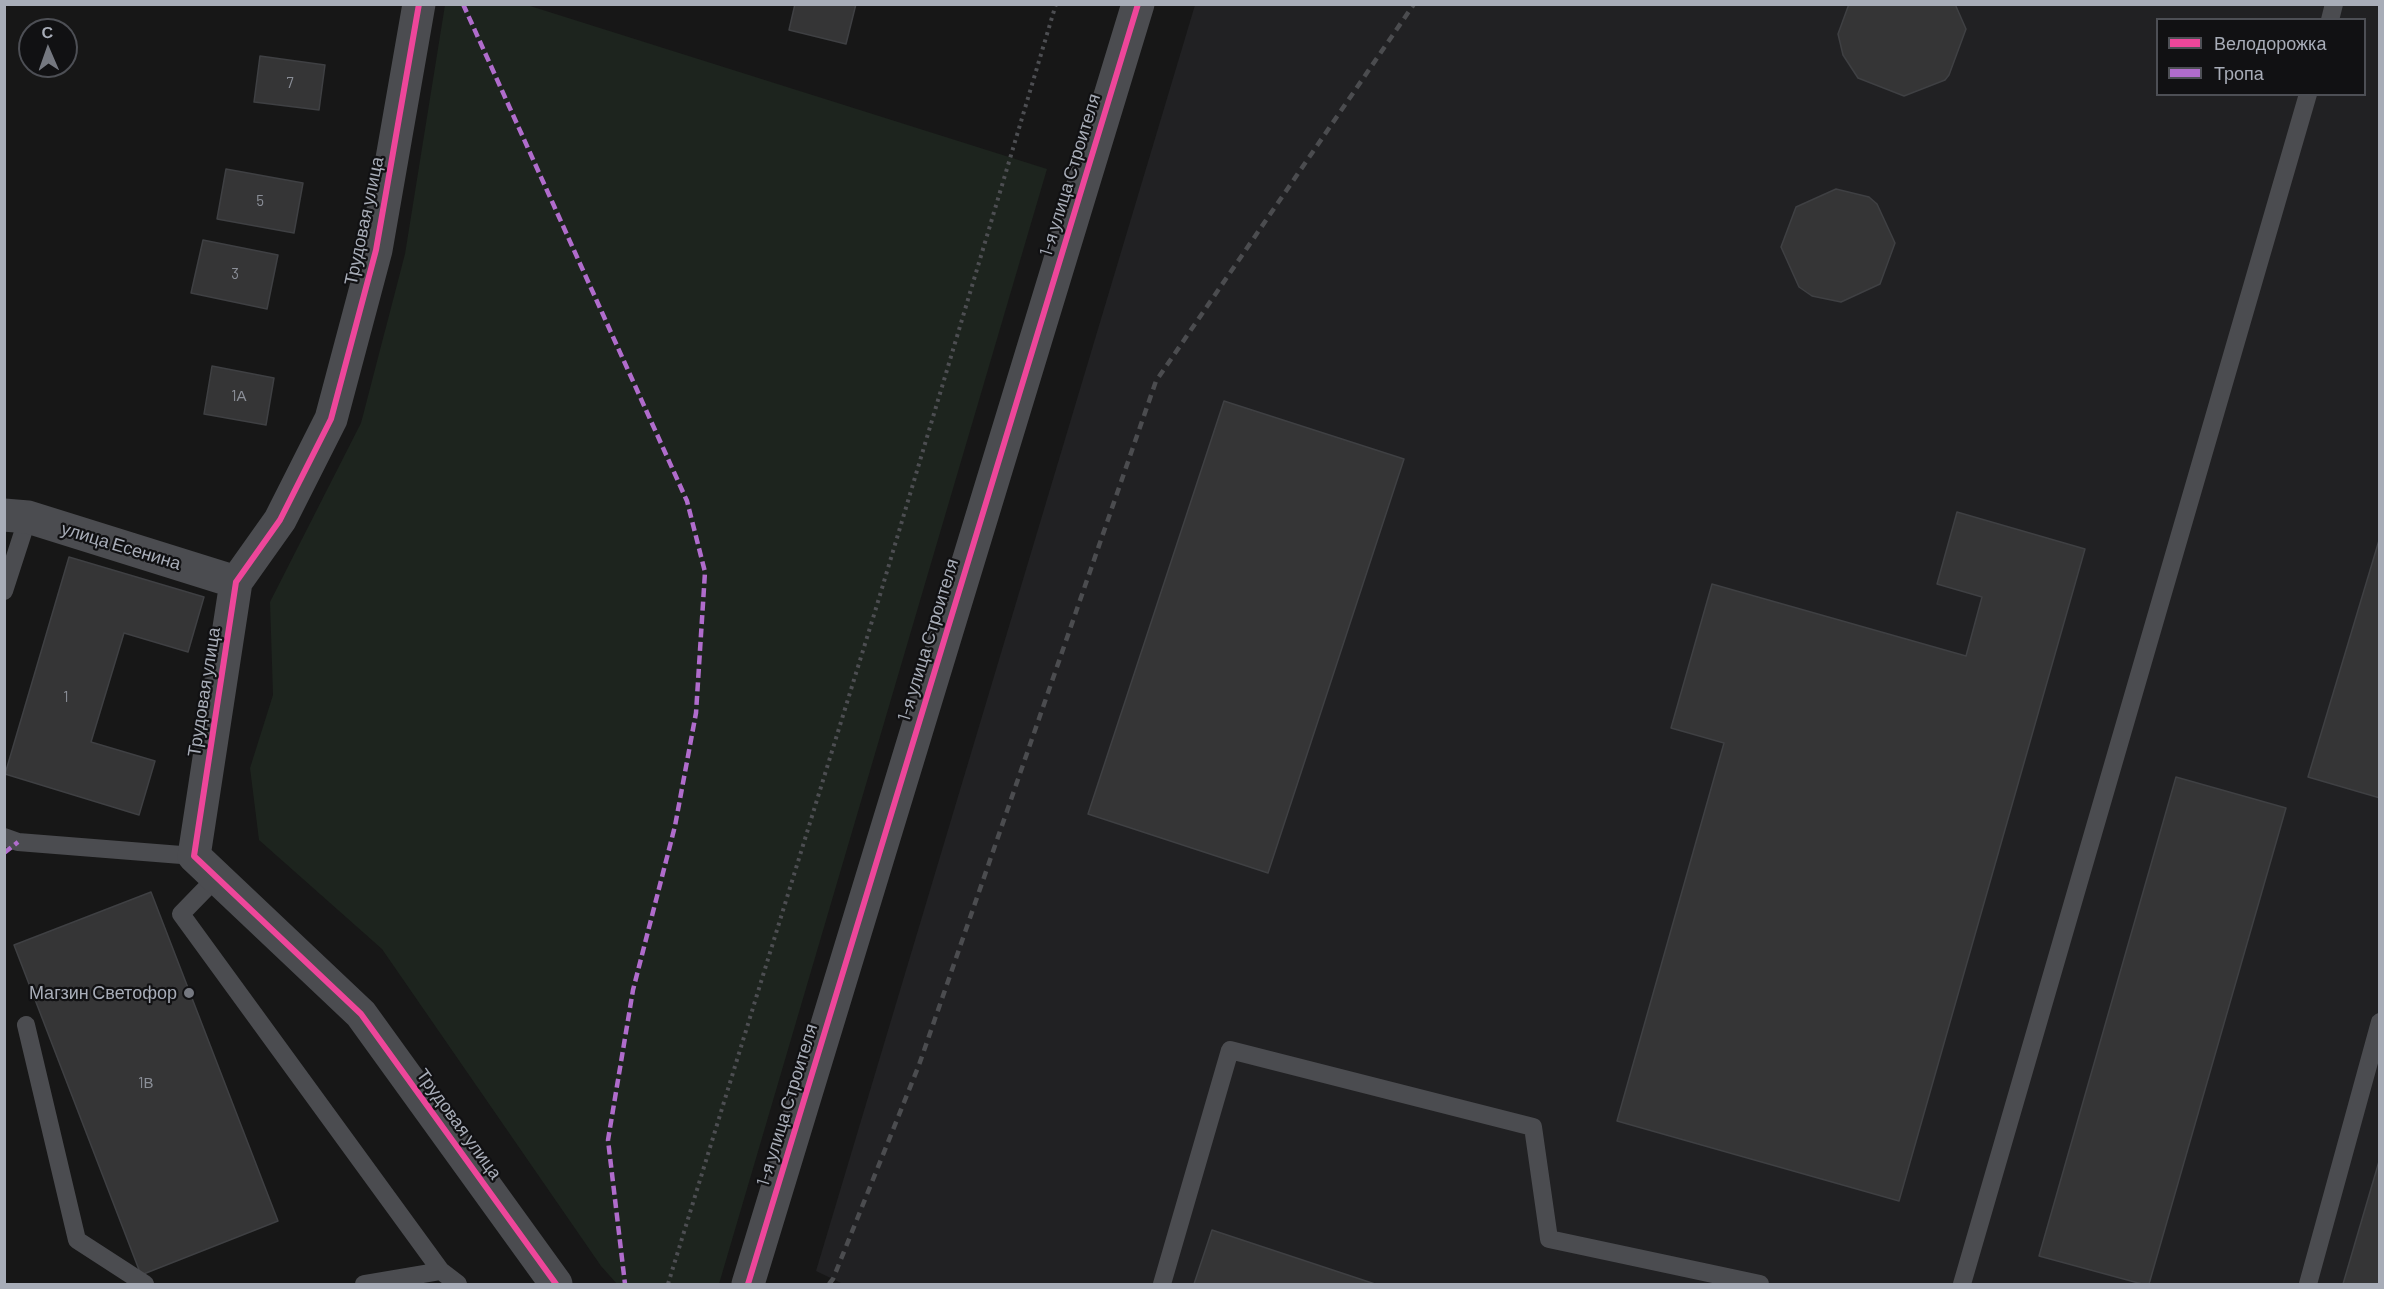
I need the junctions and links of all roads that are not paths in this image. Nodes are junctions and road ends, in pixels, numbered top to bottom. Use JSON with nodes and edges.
{"nodes":[{"id":1,"x":419,"y":4,"type":"edge"},
{"id":2,"x":1138,"y":4,"type":"edge"},
{"id":3,"x":2307,"y":96,"type":"edge"},
{"id":4,"x":16,"y":516,"type":"edge"},
{"id":5,"x":236,"y":582,"type":"junction"},
{"id":6,"x":4,"y":591,"type":"edge"},
{"id":7,"x":4,"y":837,"type":"edge"},
{"id":8,"x":205,"y":867,"type":"junction"},
{"id":9,"x":2379,"y":1022,"type":"edge"},
{"id":10,"x":26,"y":1025,"type":"dead end"},
{"id":11,"x":441,"y":1271,"type":"junction"},
{"id":12,"x":146,"y":1284,"type":"edge"},
{"id":13,"x":364,"y":1284,"type":"edge"},
{"id":14,"x":458,"y":1284,"type":"edge"},
{"id":15,"x":556,"y":1284,"type":"edge"},
{"id":16,"x":748,"y":1284,"type":"edge"},
{"id":17,"x":1162,"y":1284,"type":"edge"},
{"id":18,"x":1760,"y":1284,"type":"edge"},
{"id":19,"x":1962,"y":1284,"type":"edge"},
{"id":20,"x":2308,"y":1284,"type":"edge"}],
"edges":[{"from":1,"to":5,"type":"street","name":"Трудовая улица"},
{"from":2,"to":16,"type":"street","name":"1-я улица Строителя"},
{"from":3,"to":19,"type":"lane"},
{"from":4,"to":5,"type":"street","name":"улица Есенина"},
{"from":4,"to":6,"type":"lane"},
{"from":5,"to":8,"type":"street","name":"Трудовая улица"},
{"from":7,"to":8,"type":"lane"},
{"from":8,"to":11,"type":"lane"},
{"from":8,"to":15,"type":"street","name":"Трудовая улица"},
{"from":9,"to":20,"type":"lane"},
{"from":10,"to":12,"type":"lane"},
{"from":11,"to":13,"type":"lane"},
{"from":11,"to":14,"type":"lane"},
{"from":17,"to":18,"type":"lane"}]}
